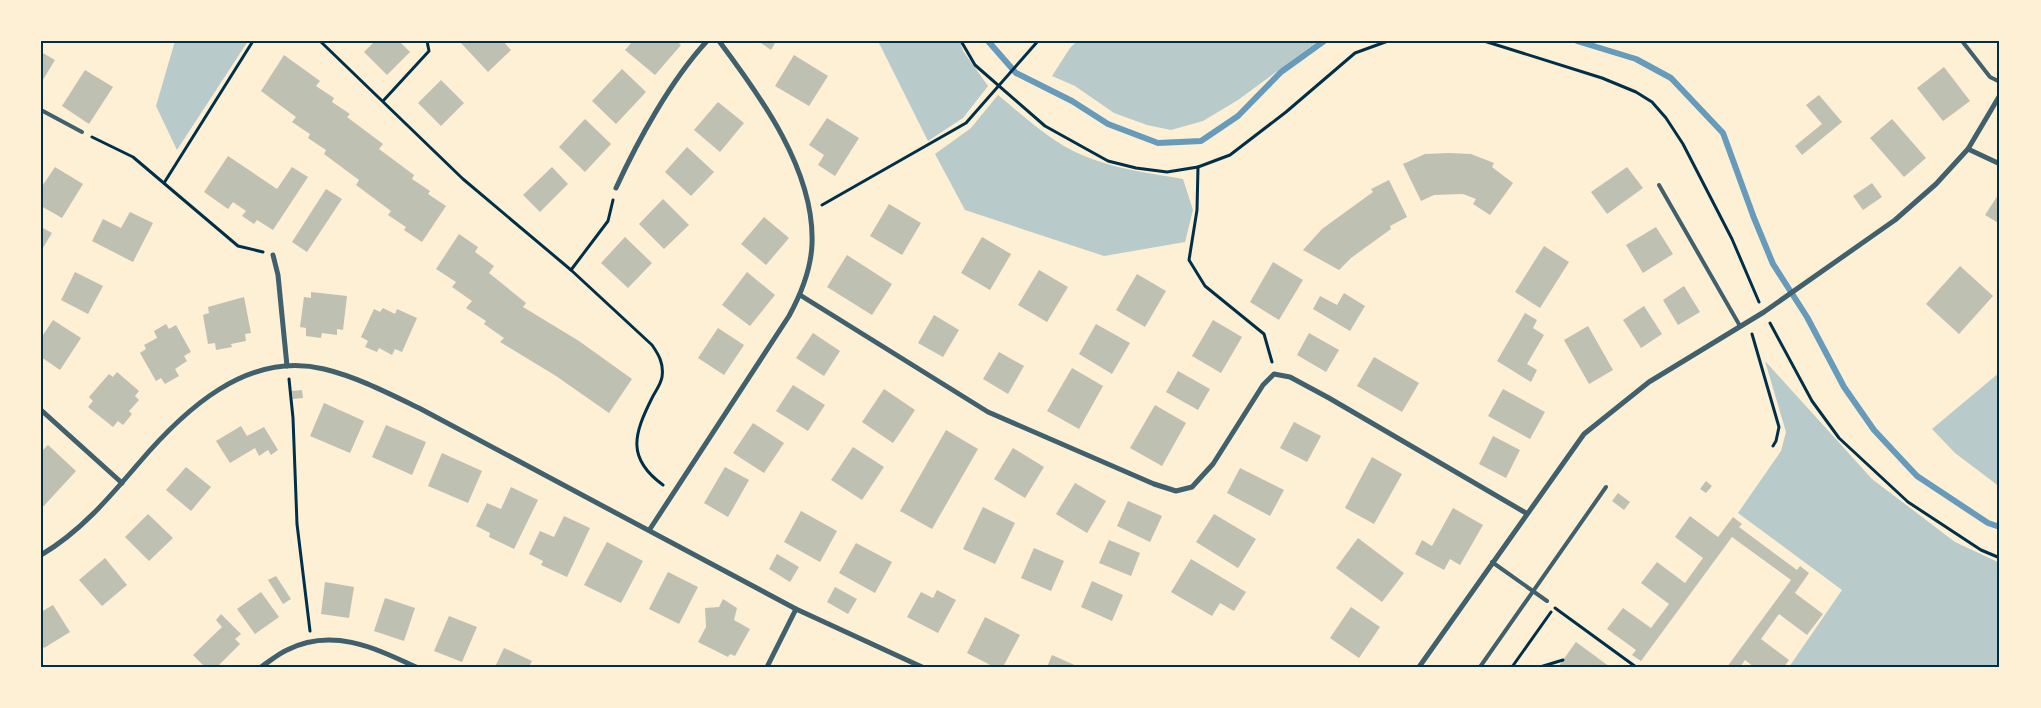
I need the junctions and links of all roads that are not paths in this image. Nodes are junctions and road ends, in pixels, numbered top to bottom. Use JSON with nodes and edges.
{"nodes":[{"id":1,"x":707,"y":41,"type":"edge"},
{"id":2,"x":719,"y":41,"type":"edge"},
{"id":3,"x":1962,"y":41,"type":"edge"},
{"id":4,"x":2000,"y":82,"type":"edge"},
{"id":5,"x":2000,"y":95,"type":"edge"},
{"id":6,"x":41,"y":110,"type":"edge"},
{"id":7,"x":82,"y":132,"type":"road end"},
{"id":8,"x":1968,"y":148,"type":"junction"},
{"id":9,"x":2000,"y":164,"type":"edge"},
{"id":10,"x":1659,"y":185,"type":"dead end"},
{"id":11,"x":616,"y":188,"type":"road end"},
{"id":12,"x":273,"y":255,"type":"road end"},
{"id":13,"x":800,"y":295,"type":"junction"},
{"id":14,"x":1740,"y":326,"type":"junction"},
{"id":15,"x":287,"y":366,"type":"junction"},
{"id":16,"x":41,"y":410,"type":"edge"},
{"id":17,"x":122,"y":482,"type":"junction"},
{"id":18,"x":1606,"y":488,"type":"dead end"},
{"id":19,"x":1526,"y":513,"type":"junction"},
{"id":20,"x":650,"y":529,"type":"junction"},
{"id":21,"x":41,"y":555,"type":"edge"},
{"id":22,"x":1492,"y":562,"type":"junction"},
{"id":23,"x":1533,"y":591,"type":"junction"},
{"id":24,"x":1547,"y":601,"type":"dead end"},
{"id":25,"x":796,"y":609,"type":"junction"},
{"id":26,"x":261,"y":667,"type":"edge"},
{"id":27,"x":416,"y":667,"type":"edge"},
{"id":28,"x":767,"y":667,"type":"edge"},
{"id":29,"x":922,"y":667,"type":"edge"},
{"id":30,"x":1419,"y":667,"type":"edge"},
{"id":31,"x":1480,"y":667,"type":"edge"}],
"edges":[{"from":1,"to":11,"type":"street"},
{"from":2,"to":13,"type":"street"},
{"from":3,"to":4,"type":"lane"},
{"from":5,"to":8,"type":"street"},
{"from":6,"to":7,"type":"lane"},
{"from":8,"to":9,"type":"street"},
{"from":8,"to":14,"type":"street"},
{"from":10,"to":14,"type":"lane"},
{"from":12,"to":15,"type":"street"},
{"from":13,"to":19,"type":"street"},
{"from":13,"to":20,"type":"street"},
{"from":14,"to":19,"type":"street"},
{"from":15,"to":17,"type":"street"},
{"from":15,"to":20,"type":"street"},
{"from":16,"to":17,"type":"street"},
{"from":17,"to":21,"type":"street"},
{"from":18,"to":23,"type":"lane"},
{"from":19,"to":22,"type":"street"},
{"from":20,"to":25,"type":"street"},
{"from":22,"to":23,"type":"lane"},
{"from":22,"to":30,"type":"street"},
{"from":23,"to":24,"type":"lane"},
{"from":23,"to":31,"type":"lane"},
{"from":25,"to":28,"type":"street"},
{"from":25,"to":29,"type":"street"},
{"from":26,"to":27,"type":"street"}]}
